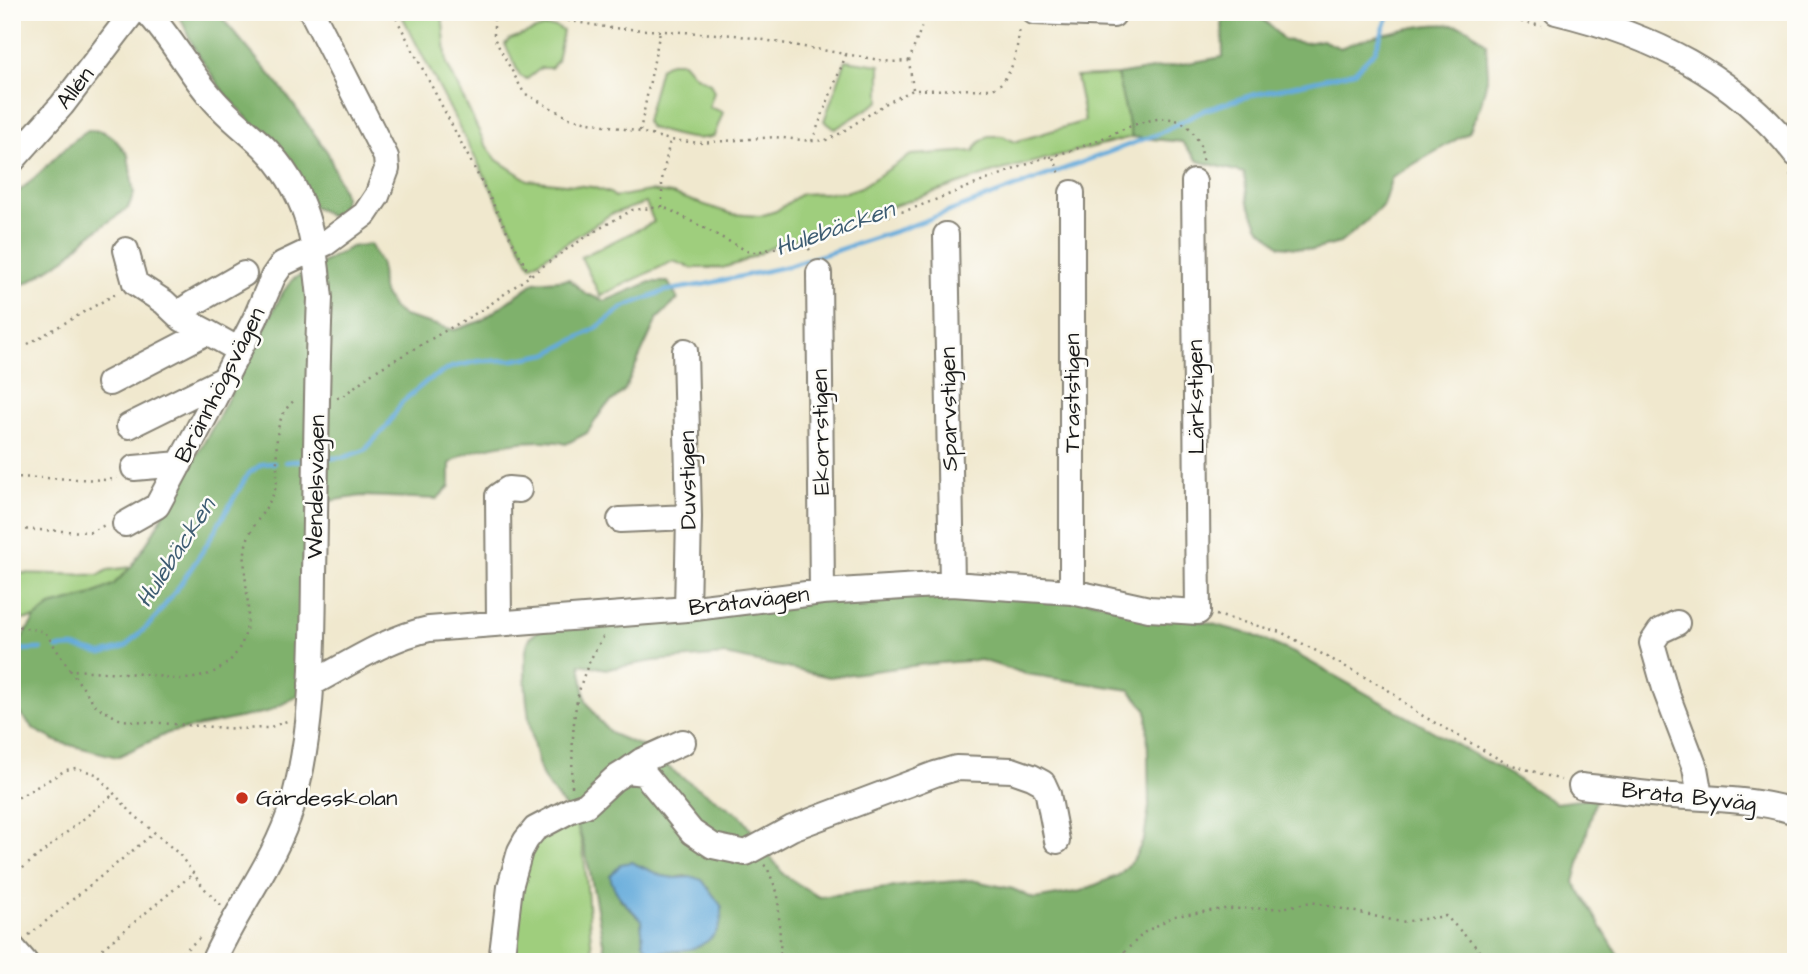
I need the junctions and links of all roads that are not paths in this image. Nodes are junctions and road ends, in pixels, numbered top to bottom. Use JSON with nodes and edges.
{"nodes":[{"id":1,"x":133,"y":12,"type":"edge"},
{"id":2,"x":147,"y":12,"type":"edge"},
{"id":3,"x":170,"y":12,"type":"edge"},
{"id":4,"x":312,"y":12,"type":"edge"},
{"id":5,"x":1113,"y":15,"type":"dead end"},
{"id":6,"x":1028,"y":18,"type":"edge"},
{"id":7,"x":1553,"y":21,"type":"edge"},
{"id":8,"x":170,"y":41,"type":"junction"},
{"id":9,"x":12,"y":161,"type":"edge"},
{"id":10,"x":1792,"y":163,"type":"edge"},
{"id":11,"x":1194,"y":182,"type":"road end"},
{"id":12,"x":1068,"y":187,"type":"road end"},
{"id":13,"x":946,"y":234,"type":"dead end"},
{"id":14,"x":315,"y":249,"type":"junction"},
{"id":15,"x":126,"y":250,"type":"dead end"},
{"id":16,"x":819,"y":273,"type":"dead end"},
{"id":17,"x":244,"y":274,"type":"dead end"},
{"id":18,"x":182,"y":319,"type":"junction"},
{"id":19,"x":207,"y":332,"type":"junction"},
{"id":20,"x":239,"y":350,"type":"junction"},
{"id":21,"x":685,"y":351,"type":"dead end"},
{"id":22,"x":225,"y":379,"type":"junction"},
{"id":23,"x":109,"y":383,"type":"dead end"},
{"id":24,"x":129,"y":426,"type":"dead end"},
{"id":25,"x":180,"y":464,"type":"junction"},
{"id":26,"x":134,"y":468,"type":"road end"},
{"id":27,"x":519,"y":490,"type":"dead end"},
{"id":28,"x":689,"y":517,"type":"junction"},
{"id":29,"x":620,"y":520,"type":"dead end"},
{"id":30,"x":125,"y":524,"type":"road end"},
{"id":31,"x":952,"y":584,"type":"junction"},
{"id":32,"x":822,"y":592,"type":"junction"},
{"id":33,"x":1072,"y":592,"type":"junction"},
{"id":34,"x":687,"y":609,"type":"junction"},
{"id":35,"x":1198,"y":612,"type":"joint"},
{"id":36,"x":499,"y":622,"type":"junction"},
{"id":37,"x":1677,"y":623,"type":"dead end"},
{"id":38,"x":311,"y":684,"type":"junction"},
{"id":39,"x":683,"y":742,"type":"dead end"},
{"id":40,"x":627,"y":771,"type":"junction"},
{"id":41,"x":1581,"y":786,"type":"road end"},
{"id":42,"x":1700,"y":796,"type":"junction"},
{"id":43,"x":1796,"y":812,"type":"edge"},
{"id":44,"x":1057,"y":841,"type":"dead end"},
{"id":45,"x":213,"y":962,"type":"edge"},
{"id":46,"x":501,"y":962,"type":"edge"}],
"edges":[{"from":1,"to":9,"type":"street","name":"Allén"},
{"from":2,"to":8,"type":"street","name":"Wendelsvägen"},
{"from":3,"to":8,"type":"street"},
{"from":4,"to":14,"type":"street","name":"Brännhögsvägen"},
{"from":5,"to":6,"type":"street"},
{"from":7,"to":10,"type":"street"},
{"from":8,"to":14,"type":"street","name":"Wendelsvägen"},
{"from":11,"to":35,"type":"street","name":"Lärkstigen"},
{"from":12,"to":33,"type":"street","name":"Traststigen"},
{"from":13,"to":31,"type":"street","name":"Sparvstigen"},
{"from":14,"to":20,"type":"street","name":"Brännhögsvägen"},
{"from":14,"to":38,"type":"street","name":"Wendelsvägen"},
{"from":15,"to":18,"type":"street"},
{"from":16,"to":32,"type":"street","name":"Ekorrstigen"},
{"from":17,"to":18,"type":"street"},
{"from":18,"to":19,"type":"street"},
{"from":19,"to":20,"type":"street"},
{"from":19,"to":23,"type":"street"},
{"from":20,"to":22,"type":"street","name":"Brännhögsvägen"},
{"from":21,"to":28,"type":"street","name":"Duvstigen"},
{"from":22,"to":24,"type":"street"},
{"from":22,"to":25,"type":"street","name":"Brännhögsvägen"},
{"from":25,"to":26,"type":"street"},
{"from":25,"to":30,"type":"street","name":"Brännhögsvägen"},
{"from":27,"to":36,"type":"street"},
{"from":28,"to":29,"type":"street"},
{"from":28,"to":34,"type":"street","name":"Duvstigen"},
{"from":31,"to":32,"type":"street","name":"Bråtavägen"},
{"from":31,"to":33,"type":"street","name":"Bråtavägen"},
{"from":32,"to":34,"type":"street","name":"Bråtavägen"},
{"from":33,"to":35,"type":"street","name":"Bråtavägen"},
{"from":34,"to":36,"type":"street","name":"Bråtavägen"},
{"from":36,"to":38,"type":"street","name":"Bråtavägen"},
{"from":37,"to":42,"type":"street"},
{"from":38,"to":45,"type":"street","name":"Wendelsvägen"},
{"from":39,"to":40,"type":"street"},
{"from":40,"to":44,"type":"street"},
{"from":40,"to":46,"type":"street"},
{"from":41,"to":42,"type":"street","name":"Bråta Byväg"},
{"from":42,"to":43,"type":"street","name":"Bråta Byväg"}]}
